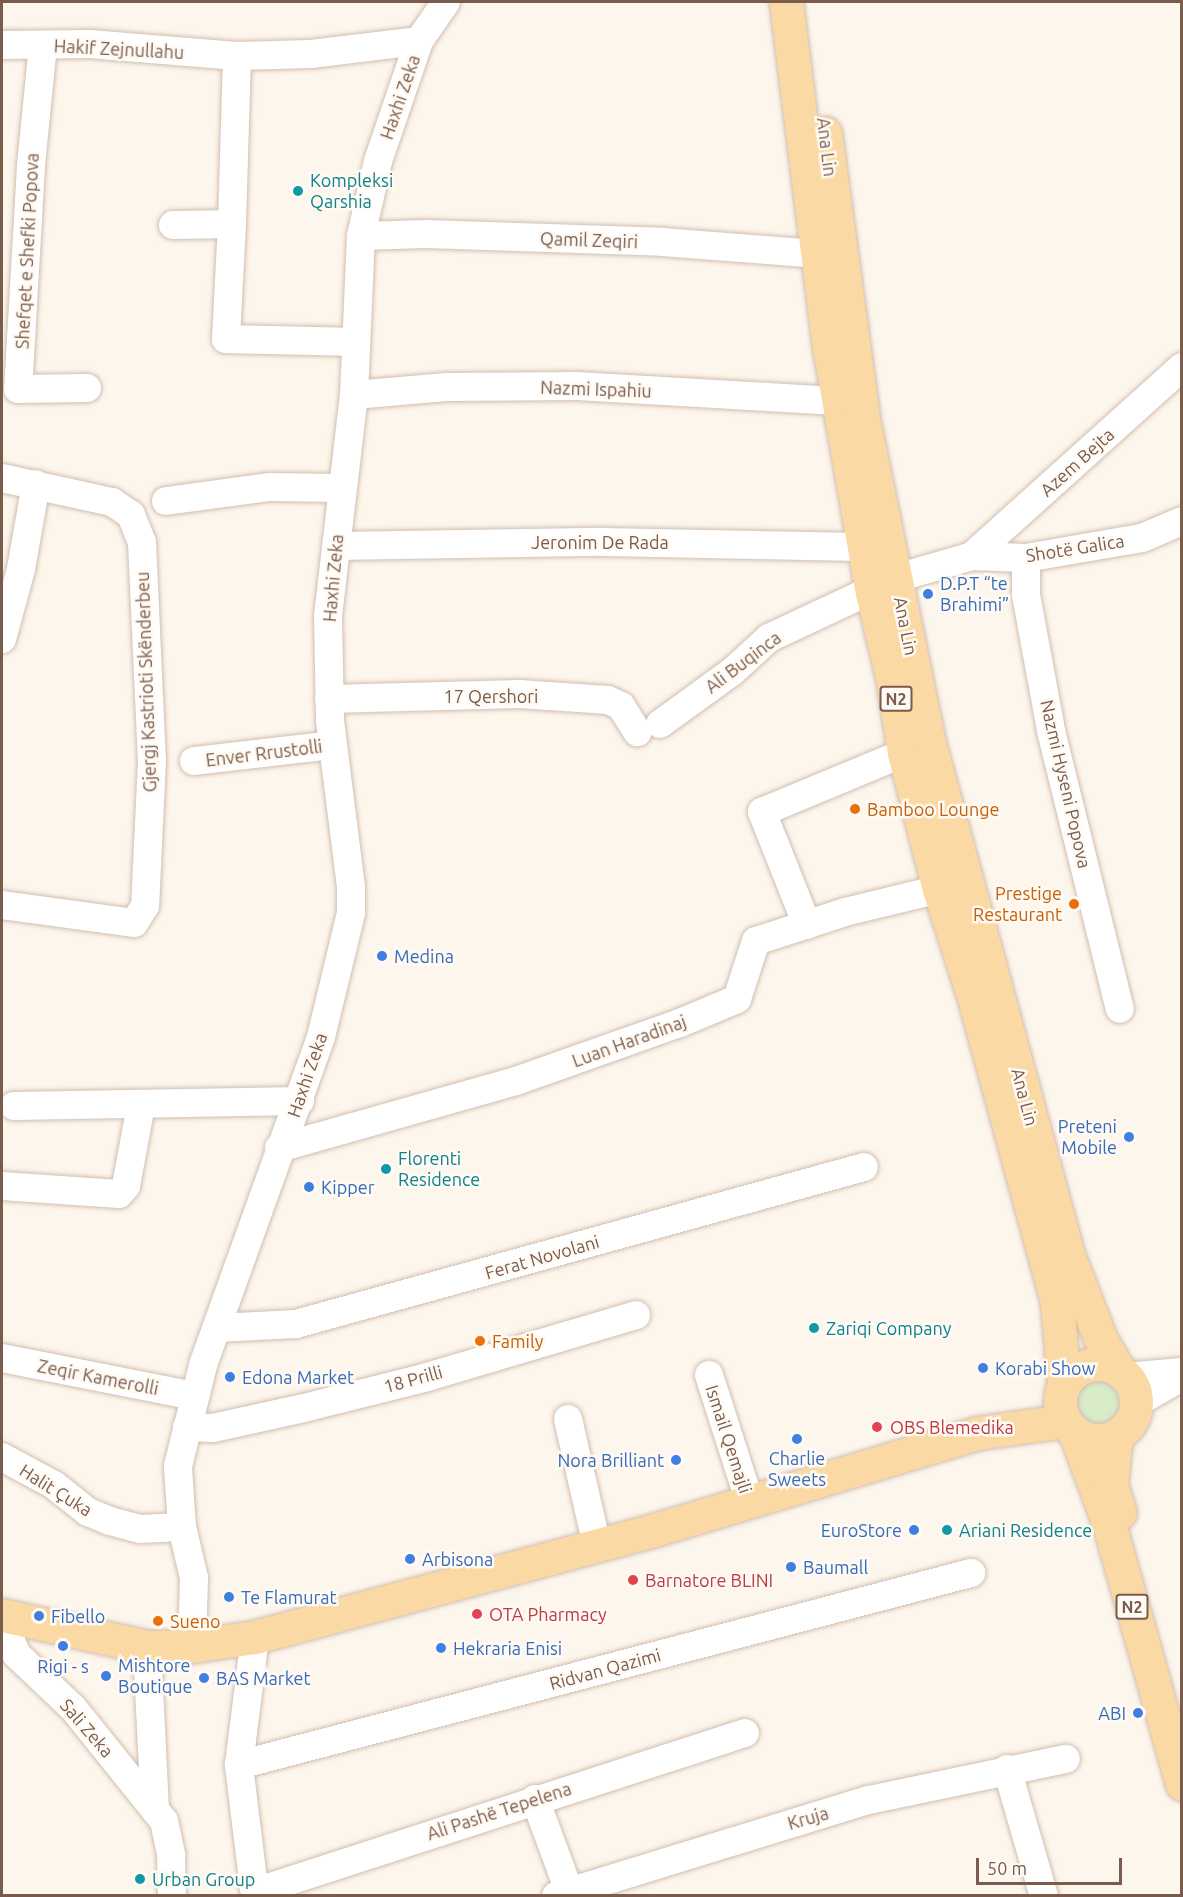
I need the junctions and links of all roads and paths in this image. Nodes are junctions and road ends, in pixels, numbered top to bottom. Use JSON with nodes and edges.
{"nodes":[{"id":1,"x":446,"y":2,"type":"edge"},
{"id":2,"x":786,"y":2,"type":"edge"},
{"id":3,"x":809,"y":2,"type":"edge"},
{"id":4,"x":419,"y":41,"type":"junction"},
{"id":5,"x":2,"y":45,"type":"edge"},
{"id":6,"x":43,"y":45,"type":"junction"},
{"id":7,"x":237,"y":56,"type":"junction"},
{"id":8,"x":231,"y":224,"type":"junction"},
{"id":9,"x":173,"y":225,"type":"dead end"},
{"id":10,"x":361,"y":236,"type":"junction"},
{"id":11,"x":817,"y":254,"type":"junction"},
{"id":12,"x":356,"y":342,"type":"junction"},
{"id":13,"x":1182,"y":367,"type":"edge"},
{"id":14,"x":87,"y":388,"type":"dead end"},
{"id":15,"x":354,"y":395,"type":"junction"},
{"id":16,"x":837,"y":401,"type":"junction"},
{"id":17,"x":2,"y":478,"type":"edge"},
{"id":18,"x":36,"y":484,"type":"junction"},
{"id":19,"x":341,"y":488,"type":"junction"},
{"id":20,"x":166,"y":501,"type":"dead end"},
{"id":21,"x":1182,"y":521,"type":"edge"},
{"id":22,"x":336,"y":546,"type":"junction"},
{"id":23,"x":865,"y":547,"type":"junction"},
{"id":24,"x":972,"y":556,"type":"junction"},
{"id":25,"x":1026,"y":558,"type":"junction"},
{"id":26,"x":884,"y":586,"type":"junction"},
{"id":27,"x":2,"y":639,"type":"edge"},
{"id":28,"x":329,"y":699,"type":"junction"},
{"id":29,"x":648,"y":728,"type":"joint"},
{"id":30,"x":333,"y":744,"type":"junction"},
{"id":31,"x":904,"y":753,"type":"junction"},
{"id":32,"x":194,"y":761,"type":"dead end"},
{"id":33,"x":939,"y":889,"type":"junction"},
{"id":34,"x":2,"y":905,"type":"edge"},
{"id":35,"x":807,"y":925,"type":"junction"},
{"id":36,"x":1120,"y":1009,"type":"dead end"},
{"id":37,"x":300,"y":1101,"type":"junction"},
{"id":38,"x":141,"y":1105,"type":"junction"},
{"id":39,"x":14,"y":1106,"type":"dead end"},
{"id":40,"x":279,"y":1148,"type":"junction"},
{"id":41,"x":864,"y":1167,"type":"dead end"},
{"id":42,"x":2,"y":1185,"type":"edge"},
{"id":43,"x":636,"y":1316,"type":"dead end"},
{"id":44,"x":217,"y":1328,"type":"junction"},
{"id":45,"x":2,"y":1358,"type":"edge"},
{"id":46,"x":1182,"y":1372,"type":"edge"},
{"id":47,"x":709,"y":1375,"type":"dead end"},
{"id":48,"x":1182,"y":1377,"type":"edge"},
{"id":49,"x":1127,"y":1384,"type":"junction"},
{"id":50,"x":194,"y":1396,"type":"junction"},
{"id":51,"x":1066,"y":1407,"type":"junction"},
{"id":52,"x":568,"y":1419,"type":"dead end"},
{"id":53,"x":187,"y":1427,"type":"junction"},
{"id":54,"x":1116,"y":1436,"type":"junction"},
{"id":55,"x":2,"y":1457,"type":"edge"},
{"id":56,"x":750,"y":1503,"type":"junction"},
{"id":57,"x":182,"y":1527,"type":"junction"},
{"id":58,"x":597,"y":1546,"type":"junction"},
{"id":59,"x":971,"y":1573,"type":"dead end"},
{"id":60,"x":2,"y":1616,"type":"edge"},
{"id":61,"x":255,"y":1637,"type":"junction"},
{"id":62,"x":192,"y":1646,"type":"junction"},
{"id":63,"x":147,"y":1647,"type":"junction"},
{"id":64,"x":1182,"y":1709,"type":"edge"},
{"id":65,"x":745,"y":1733,"type":"dead end"},
{"id":66,"x":1066,"y":1759,"type":"dead end"},
{"id":67,"x":239,"y":1765,"type":"junction"},
{"id":68,"x":1007,"y":1769,"type":"junction"},
{"id":69,"x":1182,"y":1784,"type":"edge"},
{"id":70,"x":535,"y":1799,"type":"junction"},
{"id":71,"x":156,"y":1810,"type":"junction"},
{"id":72,"x":562,"y":1893,"type":"edge"},
{"id":73,"x":255,"y":1894,"type":"edge"},
{"id":74,"x":172,"y":1896,"type":"edge"},
{"id":75,"x":1044,"y":1896,"type":"edge"}],
"edges":[{"from":1,"to":4,"type":"street","name":"Haxhi Zeka"},
{"from":2,"to":11,"type":"main road","name":"Ana Lin","number":"N2"},
{"from":3,"to":26,"type":"main road","name":"Ana Lin","number":"N2"},
{"from":4,"to":7,"type":"street","name":"Hakif Zejnullahu"},
{"from":4,"to":10,"type":"street","name":"Haxhi Zeka"},
{"from":5,"to":6,"type":"street","name":"Hakif Zejnullahu"},
{"from":6,"to":7,"type":"street","name":"Hakif Zejnullahu"},
{"from":6,"to":14,"type":"street","name":"Shefqet e Shefki Popova"},
{"from":7,"to":8,"type":"street"},
{"from":8,"to":9,"type":"street"},
{"from":8,"to":12,"type":"street"},
{"from":10,"to":11,"type":"street","name":"Qamil Zeqiri"},
{"from":10,"to":12,"type":"street","name":"Haxhi Zeka"},
{"from":11,"to":16,"type":"main road","name":"Ana Lin","number":"N2"},
{"from":12,"to":15,"type":"street","name":"Haxhi Zeka"},
{"from":13,"to":24,"type":"street","name":"Azem Bejta"},
{"from":15,"to":16,"type":"street","name":"Nazmi Ispahiu"},
{"from":15,"to":19,"type":"street","name":"Haxhi Zeka"},
{"from":16,"to":23,"type":"main road","name":"Ana Lin","number":"N2"},
{"from":17,"to":18,"type":"street","name":"Gjergj Kastrioti Skënderbeu"},
{"from":18,"to":27,"type":"street"},
{"from":18,"to":34,"type":"street","name":"Gjergj Kastrioti Skënderbeu"},
{"from":19,"to":20,"type":"street"},
{"from":19,"to":22,"type":"street","name":"Haxhi Zeka"},
{"from":21,"to":25,"type":"street","name":"Shotë Galica"},
{"from":22,"to":23,"type":"street","name":"Jeronim De Rada"},
{"from":22,"to":28,"type":"street","name":"Haxhi Zeka"},
{"from":23,"to":26,"type":"main road","name":"Ana Lin","number":"N2"},
{"from":24,"to":25,"type":"street","name":"Shotë Galica"},
{"from":24,"to":26,"type":"street","name":"Shotë Galica"},
{"from":25,"to":36,"type":"street","name":"Nazmi Hyseni Popova"},
{"from":26,"to":29,"type":"street","name":"Ali Buqinca"},
{"from":26,"to":31,"type":"main road","name":"Ana Lin","number":"N2"},
{"from":26,"to":49,"type":"main road","name":"Ana Lin","number":"N2"},
{"from":28,"to":29,"type":"street","name":"17 Qershori"},
{"from":28,"to":30,"type":"street","name":"Haxhi Zeka"},
{"from":30,"to":32,"type":"street","name":"Enver Rrustolli"},
{"from":30,"to":37,"type":"street","name":"Haxhi Zeka"},
{"from":31,"to":33,"type":"main road","name":"Ana Lin","number":"N2"},
{"from":31,"to":35,"type":"street"},
{"from":33,"to":35,"type":"street","name":"Luan Haradinaj"},
{"from":33,"to":51,"type":"main road","name":"Ana Lin","number":"N2"},
{"from":35,"to":40,"type":"street","name":"Luan Haradinaj"},
{"from":37,"to":38,"type":"street"},
{"from":37,"to":40,"type":"street","name":"Haxhi Zeka"},
{"from":38,"to":39,"type":"street"},
{"from":38,"to":42,"type":"street"},
{"from":40,"to":44,"type":"street","name":"Haxhi Zeka"},
{"from":41,"to":44,"type":"street","name":"Ferat Novolani"},
{"from":43,"to":53,"type":"street","name":"18 Prilli"},
{"from":44,"to":50,"type":"street","name":"Haxhi Zeka"},
{"from":45,"to":50,"type":"street","name":"Zeqir Kamerolli"},
{"from":46,"to":49,"type":"street"},
{"from":47,"to":56,"type":"street","name":"Ismail Qemajli"},
{"from":48,"to":49,"type":"street"},
{"from":49,"to":51,"type":"main road"},
{"from":49,"to":54,"type":"main road"},
{"from":50,"to":53,"type":"street","name":"Haxhi Zeka"},
{"from":51,"to":54,"type":"main road"},
{"from":51,"to":56,"type":"main road"},
{"from":51,"to":69,"type":"main road","number":"N2"},
{"from":52,"to":58,"type":"street"},
{"from":53,"to":57,"type":"street","name":"Haxhi Zeka"},
{"from":54,"to":64,"type":"main road","number":"N2"},
{"from":55,"to":57,"type":"street","name":"Halit Çuka"},
{"from":56,"to":58,"type":"main road"},
{"from":57,"to":62,"type":"street","name":"Haxhi Zeka"},
{"from":58,"to":61,"type":"main road"},
{"from":59,"to":67,"type":"street","name":"Ridvan Qazimi"},
{"from":60,"to":63,"type":"main road"},
{"from":60,"to":71,"type":"street","name":"Sali Zeka"},
{"from":61,"to":62,"type":"main road"},
{"from":61,"to":67,"type":"street"},
{"from":62,"to":63,"type":"main road"},
{"from":63,"to":71,"type":"street","name":"Sali Zeka"},
{"from":65,"to":70,"type":"street","name":"Ali Pashë Tepelena"},
{"from":66,"to":68,"type":"street","name":"Kruja"},
{"from":67,"to":73,"type":"street"},
{"from":68,"to":72,"type":"street","name":"Kruja"},
{"from":68,"to":75,"type":"street"},
{"from":70,"to":72,"type":"street"},
{"from":70,"to":73,"type":"street","name":"Ali Pashë Tepelena"},
{"from":71,"to":74,"type":"street","name":"Sali Zeka"}]}
